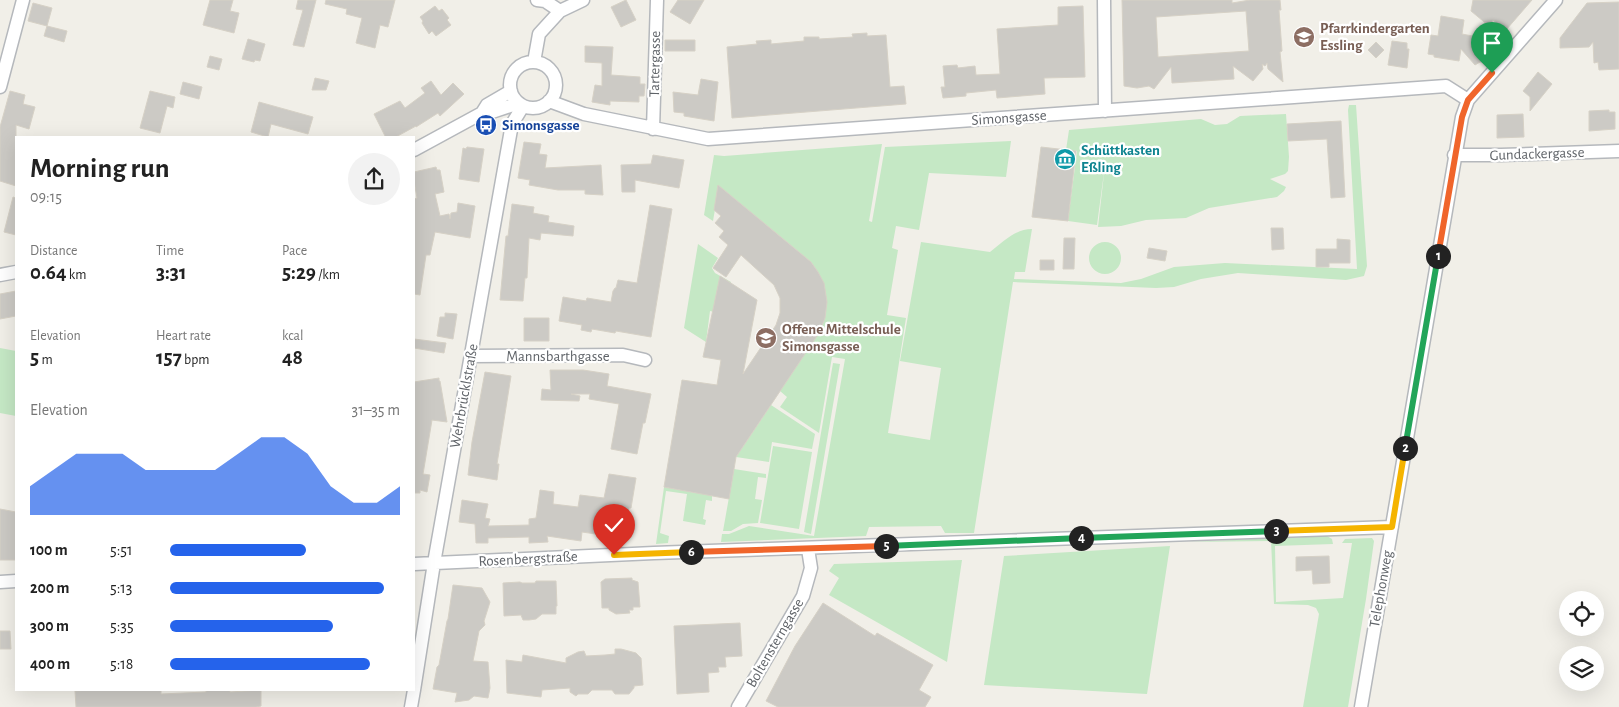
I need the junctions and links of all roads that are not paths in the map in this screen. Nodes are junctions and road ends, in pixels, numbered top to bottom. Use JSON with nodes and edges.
{"nodes":[{"id":1,"x":23,"y":0,"type":"edge"},
{"id":2,"x":536,"y":0,"type":"edge"},
{"id":3,"x":583,"y":0,"type":"edge"},
{"id":4,"x":656,"y":0,"type":"edge"},
{"id":5,"x":1104,"y":0,"type":"edge"},
{"id":6,"x":1556,"y":0,"type":"edge"},
{"id":7,"x":560,"y":11,"type":"junction"},
{"id":8,"x":534,"y":62,"type":"junction"},
{"id":9,"x":0,"y":88,"type":"edge"},
{"id":10,"x":511,"y":91,"type":"junction"},
{"id":11,"x":1468,"y":100,"type":"junction"},
{"id":12,"x":549,"y":101,"type":"junction"},
{"id":13,"x":521,"y":104,"type":"junction"},
{"id":14,"x":1105,"y":111,"type":"junction"},
{"id":15,"x":482,"y":112,"type":"junction"},
{"id":16,"x":653,"y":129,"type":"junction"},
{"id":17,"x":415,"y":149,"type":"edge"},
{"id":18,"x":1619,"y":150,"type":"edge"},
{"id":19,"x":1454,"y":155,"type":"junction"},
{"id":20,"x":15,"y":272,"type":"edge"},
{"id":21,"x":0,"y":275,"type":"edge"},
{"id":22,"x":471,"y":356,"type":"junction"},
{"id":23,"x":645,"y":360,"type":"dead end"},
{"id":24,"x":1392,"y":527,"type":"junction"},
{"id":25,"x":808,"y":549,"type":"junction"},
{"id":26,"x":434,"y":563,"type":"junction"},
{"id":27,"x":415,"y":564,"type":"edge"},
{"id":28,"x":15,"y":581,"type":"edge"},
{"id":29,"x":0,"y":582,"type":"edge"},
{"id":30,"x":415,"y":684,"type":"edge"},
{"id":31,"x":414,"y":691,"type":"edge"},
{"id":32,"x":411,"y":707,"type":"edge"},
{"id":33,"x":738,"y":707,"type":"edge"},
{"id":34,"x":1361,"y":707,"type":"edge"}],
"edges":[{"from":1,"to":9,"type":"street"},
{"from":2,"to":7,"type":"street"},
{"from":3,"to":7,"type":"street"},
{"from":4,"to":16,"type":"street","name":"Tartergasse"},
{"from":5,"to":14,"type":"street"},
{"from":6,"to":11,"type":"street","name":"Telephonweg"},
{"from":7,"to":8,"type":"street"},
{"from":8,"to":10,"type":"street"},
{"from":8,"to":12,"type":"street"},
{"from":10,"to":13,"type":"street"},
{"from":10,"to":15,"type":"street"},
{"from":11,"to":14,"type":"street","name":"Simonsgasse"},
{"from":11,"to":19,"type":"street","name":"Telephonweg"},
{"from":12,"to":13,"type":"street"},
{"from":12,"to":16,"type":"street","name":"Simonsgasse"},
{"from":13,"to":15,"type":"street"},
{"from":13,"to":22,"type":"street","name":"Wehrbrücklstraße"},
{"from":14,"to":16,"type":"street","name":"Simonsgasse"},
{"from":15,"to":17,"type":"street"},
{"from":18,"to":19,"type":"street","name":"Gundackergasse"},
{"from":19,"to":24,"type":"street","name":"Telephonweg"},
{"from":20,"to":21,"type":"street"},
{"from":22,"to":23,"type":"street","name":"Mannsbarthgasse"},
{"from":22,"to":26,"type":"street","name":"Wehrbrücklstraße"},
{"from":24,"to":25,"type":"street","name":"Rosenbergstraße"},
{"from":24,"to":34,"type":"street","name":"Telephonweg"},
{"from":25,"to":26,"type":"street","name":"Rosenbergstraße"},
{"from":25,"to":33,"type":"street","name":"Boltensterngasse"},
{"from":26,"to":27,"type":"street","name":"Rosenbergstraße"},
{"from":26,"to":30,"type":"street","name":"Wehrbrücklstraße"},
{"from":28,"to":29,"type":"street"},
{"from":31,"to":32,"type":"street","name":"Wehrbrücklstraße"}]}
